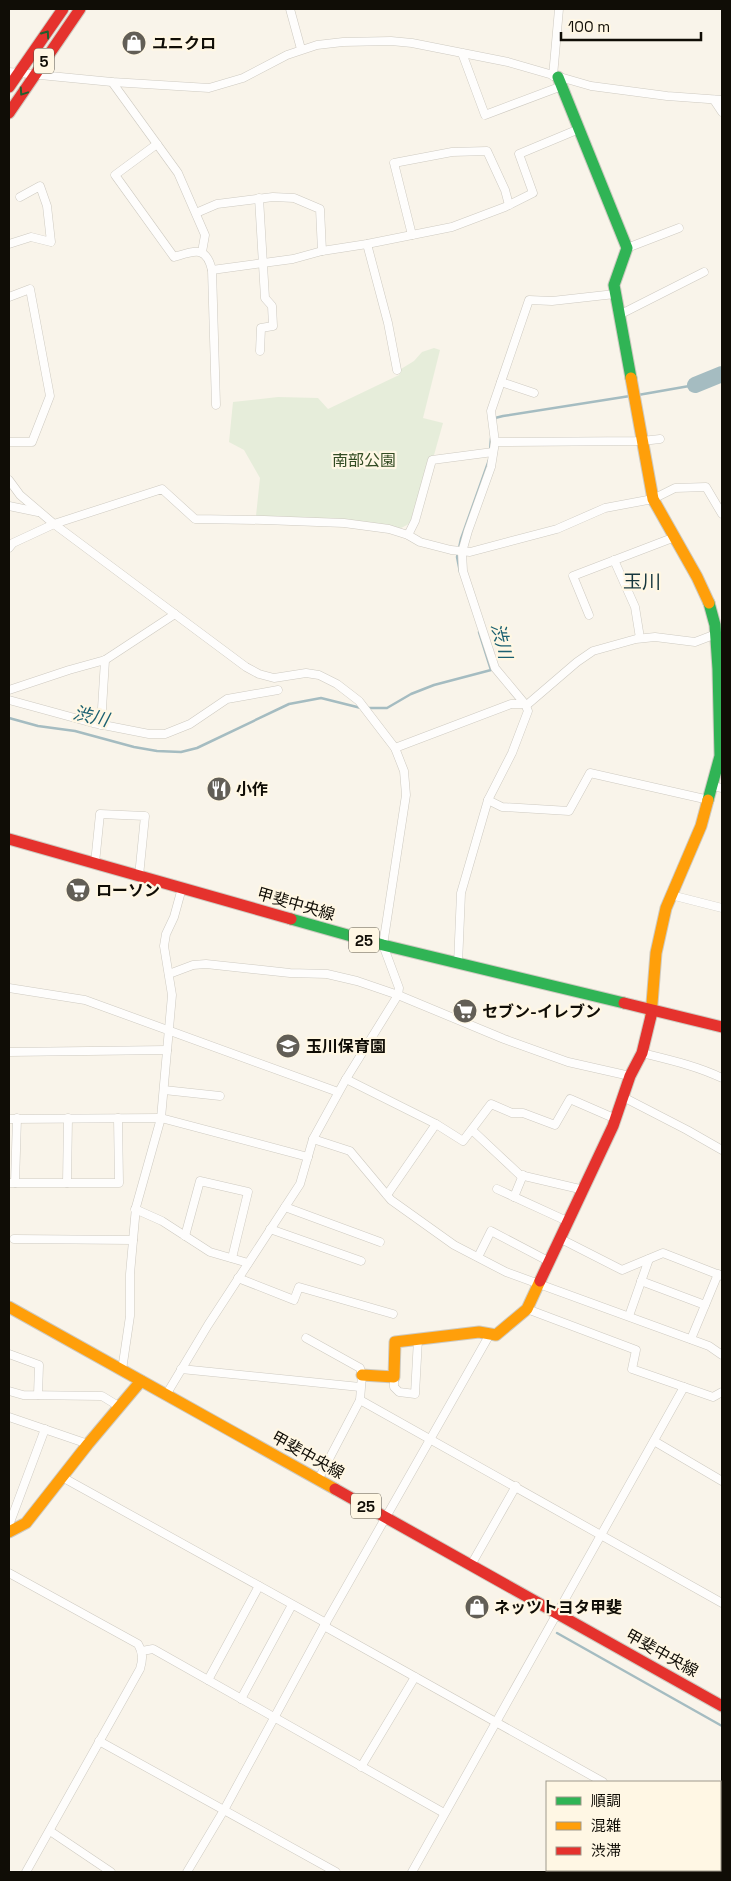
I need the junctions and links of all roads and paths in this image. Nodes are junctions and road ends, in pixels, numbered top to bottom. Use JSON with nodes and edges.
{"nodes":[{"id":1,"x":63,"y":9,"type":"edge"},
{"id":2,"x":80,"y":9,"type":"edge"},
{"id":3,"x":290,"y":9,"type":"edge"},
{"id":4,"x":559,"y":9,"type":"edge"},
{"id":5,"x":301,"y":49,"type":"junction"},
{"id":6,"x":462,"y":53,"type":"junction"},
{"id":7,"x":14,"y":73,"type":"edge"},
{"id":8,"x":34,"y":75,"type":"junction"},
{"id":9,"x":558,"y":80,"type":"junction"},
{"id":10,"x":112,"y":82,"type":"junction"},
{"id":11,"x":9,"y":87,"type":"edge"},
{"id":12,"x":714,"y":100,"type":"junction"},
{"id":13,"x":722,"y":100,"type":"edge"},
{"id":14,"x":722,"y":112,"type":"edge"},
{"id":15,"x":9,"y":113,"type":"edge"},
{"id":16,"x":579,"y":129,"type":"junction"},
{"id":17,"x":157,"y":144,"type":"junction"},
{"id":18,"x":20,"y":197,"type":"dead end"},
{"id":19,"x":259,"y":198,"type":"junction"},
{"id":20,"x":509,"y":205,"type":"junction"},
{"id":21,"x":196,"y":213,"type":"junction"},
{"id":22,"x":679,"y":228,"type":"dead end"},
{"id":23,"x":412,"y":235,"type":"junction"},
{"id":24,"x":9,"y":244,"type":"edge"},
{"id":25,"x":367,"y":244,"type":"junction"},
{"id":26,"x":627,"y":248,"type":"junction"},
{"id":27,"x":322,"y":251,"type":"junction"},
{"id":28,"x":202,"y":252,"type":"junction"},
{"id":29,"x":262,"y":263,"type":"junction"},
{"id":30,"x":212,"y":270,"type":"junction"},
{"id":31,"x":704,"y":272,"type":"dead end"},
{"id":32,"x":616,"y":294,"type":"junction"},
{"id":33,"x":9,"y":297,"type":"edge"},
{"id":34,"x":619,"y":315,"type":"junction"},
{"id":35,"x":260,"y":351,"type":"dead end"},
{"id":36,"x":397,"y":370,"type":"dead end"},
{"id":37,"x":501,"y":382,"type":"junction"},
{"id":38,"x":534,"y":393,"type":"dead end"},
{"id":39,"x":216,"y":405,"type":"dead end"},
{"id":40,"x":660,"y":439,"type":"dead end"},
{"id":41,"x":642,"y":441,"type":"junction"},
{"id":42,"x":9,"y":442,"type":"edge"},
{"id":43,"x":495,"y":442,"type":"junction"},
{"id":44,"x":493,"y":452,"type":"junction"},
{"id":45,"x":9,"y":480,"type":"edge"},
{"id":46,"x":722,"y":496,"type":"edge"},
{"id":47,"x":713,"y":497,"type":"junction"},
{"id":48,"x":653,"y":499,"type":"junction"},
{"id":49,"x":9,"y":506,"type":"edge"},
{"id":50,"x":40,"y":512,"type":"junction"},
{"id":51,"x":722,"y":514,"type":"edge"},
{"id":52,"x":54,"y":524,"type":"junction"},
{"id":53,"x":408,"y":535,"type":"junction"},
{"id":54,"x":675,"y":537,"type":"junction"},
{"id":55,"x":10,"y":545,"type":"edge"},
{"id":56,"x":462,"y":552,"type":"junction"},
{"id":57,"x":614,"y":560,"type":"junction"},
{"id":58,"x":175,"y":614,"type":"junction"},
{"id":59,"x":589,"y":615,"type":"dead end"},
{"id":60,"x":718,"y":627,"type":"edge"},
{"id":61,"x":640,"y":638,"type":"junction"},
{"id":62,"x":105,"y":660,"type":"junction"},
{"id":63,"x":9,"y":690,"type":"edge"},
{"id":64,"x":278,"y":690,"type":"dead end"},
{"id":65,"x":9,"y":700,"type":"edge"},
{"id":66,"x":525,"y":704,"type":"junction"},
{"id":67,"x":720,"y":708,"type":"edge"},
{"id":68,"x":101,"y":725,"type":"junction"},
{"id":69,"x":395,"y":748,"type":"junction"},
{"id":70,"x":717,"y":787,"type":"edge"},
{"id":71,"x":488,"y":800,"type":"junction"},
{"id":72,"x":709,"y":800,"type":"junction"},
{"id":73,"x":9,"y":839,"type":"edge"},
{"id":74,"x":95,"y":863,"type":"junction"},
{"id":75,"x":139,"y":876,"type":"junction"},
{"id":76,"x":182,"y":888,"type":"junction"},
{"id":77,"x":671,"y":895,"type":"junction"},
{"id":78,"x":722,"y":908,"type":"edge"},
{"id":79,"x":383,"y":945,"type":"junction"},
{"id":80,"x":458,"y":964,"type":"junction"},
{"id":81,"x":169,"y":974,"type":"junction"},
{"id":82,"x":9,"y":988,"type":"edge"},
{"id":83,"x":398,"y":995,"type":"junction"},
{"id":84,"x":653,"y":1010,"type":"junction"},
{"id":85,"x":722,"y":1027,"type":"edge"},
{"id":86,"x":168,"y":1029,"type":"junction"},
{"id":87,"x":167,"y":1050,"type":"junction"},
{"id":88,"x":9,"y":1052,"type":"edge"},
{"id":89,"x":642,"y":1053,"type":"junction"},
{"id":90,"x":630,"y":1076,"type":"junction"},
{"id":91,"x":722,"y":1078,"type":"edge"},
{"id":92,"x":346,"y":1079,"type":"junction"},
{"id":93,"x":164,"y":1090,"type":"junction"},
{"id":94,"x":338,"y":1092,"type":"junction"},
{"id":95,"x":220,"y":1096,"type":"dead end"},
{"id":96,"x":623,"y":1097,"type":"junction"},
{"id":97,"x":13,"y":1118,"type":"edge"},
{"id":98,"x":68,"y":1118,"type":"junction"},
{"id":99,"x":118,"y":1118,"type":"junction"},
{"id":100,"x":162,"y":1118,"type":"junction"},
{"id":101,"x":616,"y":1120,"type":"junction"},
{"id":102,"x":436,"y":1124,"type":"junction"},
{"id":103,"x":472,"y":1130,"type":"junction"},
{"id":104,"x":313,"y":1139,"type":"junction"},
{"id":105,"x":722,"y":1150,"type":"edge"},
{"id":106,"x":308,"y":1157,"type":"junction"},
{"id":107,"x":523,"y":1176,"type":"junction"},
{"id":108,"x":12,"y":1183,"type":"edge"},
{"id":109,"x":67,"y":1183,"type":"junction"},
{"id":110,"x":497,"y":1189,"type":"dead end"},
{"id":111,"x":584,"y":1190,"type":"junction"},
{"id":112,"x":387,"y":1195,"type":"junction"},
{"id":113,"x":514,"y":1197,"type":"junction"},
{"id":114,"x":285,"y":1207,"type":"junction"},
{"id":115,"x":136,"y":1209,"type":"junction"},
{"id":116,"x":569,"y":1222,"type":"junction"},
{"id":117,"x":270,"y":1229,"type":"junction"},
{"id":118,"x":185,"y":1236,"type":"junction"},
{"id":119,"x":14,"y":1239,"type":"dead end"},
{"id":120,"x":561,"y":1239,"type":"junction"},
{"id":121,"x":133,"y":1240,"type":"junction"},
{"id":122,"x":380,"y":1242,"type":"dead end"},
{"id":123,"x":478,"y":1257,"type":"junction"},
{"id":124,"x":232,"y":1258,"type":"junction"},
{"id":125,"x":649,"y":1259,"type":"junction"},
{"id":126,"x":361,"y":1261,"type":"dead end"},
{"id":127,"x":550,"y":1262,"type":"junction"},
{"id":128,"x":248,"y":1263,"type":"junction"},
{"id":129,"x":720,"y":1275,"type":"edge"},
{"id":130,"x":238,"y":1278,"type":"junction"},
{"id":131,"x":641,"y":1281,"type":"junction"},
{"id":132,"x":539,"y":1284,"type":"junction"},
{"id":133,"x":705,"y":1305,"type":"junction"},
{"id":134,"x":9,"y":1307,"type":"edge"},
{"id":135,"x":527,"y":1309,"type":"junction"},
{"id":136,"x":393,"y":1314,"type":"dead end"},
{"id":137,"x":628,"y":1316,"type":"junction"},
{"id":138,"x":490,"y":1334,"type":"junction"},
{"id":139,"x":306,"y":1338,"type":"dead end"},
{"id":140,"x":418,"y":1339,"type":"junction"},
{"id":141,"x":691,"y":1339,"type":"junction"},
{"id":142,"x":9,"y":1354,"type":"edge"},
{"id":143,"x":722,"y":1355,"type":"edge"},
{"id":144,"x":181,"y":1369,"type":"junction"},
{"id":145,"x":122,"y":1370,"type":"junction"},
{"id":146,"x":394,"y":1377,"type":"junction"},
{"id":147,"x":141,"y":1381,"type":"junction"},
{"id":148,"x":361,"y":1381,"type":"junction"},
{"id":149,"x":684,"y":1387,"type":"junction"},
{"id":150,"x":9,"y":1391,"type":"edge"},
{"id":151,"x":722,"y":1392,"type":"edge"},
{"id":152,"x":38,"y":1395,"type":"junction"},
{"id":153,"x":166,"y":1395,"type":"junction"},
{"id":154,"x":360,"y":1400,"type":"junction"},
{"id":155,"x":120,"y":1407,"type":"junction"},
{"id":156,"x":9,"y":1416,"type":"edge"},
{"id":157,"x":45,"y":1429,"type":"junction"},
{"id":158,"x":431,"y":1438,"type":"junction"},
{"id":159,"x":654,"y":1441,"type":"junction"},
{"id":160,"x":88,"y":1444,"type":"junction"},
{"id":161,"x":62,"y":1477,"type":"junction"},
{"id":162,"x":318,"y":1480,"type":"junction"},
{"id":163,"x":722,"y":1481,"type":"edge"},
{"id":164,"x":516,"y":1486,"type":"junction"},
{"id":165,"x":386,"y":1517,"type":"junction"},
{"id":166,"x":11,"y":1528,"type":"edge"},
{"id":167,"x":602,"y":1534,"type":"junction"},
{"id":168,"x":471,"y":1565,"type":"junction"},
{"id":169,"x":9,"y":1572,"type":"edge"},
{"id":170,"x":259,"y":1586,"type":"junction"},
{"id":171,"x":722,"y":1603,"type":"edge"},
{"id":172,"x":292,"y":1605,"type":"junction"},
{"id":173,"x":558,"y":1613,"type":"junction"},
{"id":174,"x":325,"y":1625,"type":"junction"},
{"id":175,"x":142,"y":1651,"type":"junction"},
{"id":176,"x":415,"y":1677,"type":"junction"},
{"id":177,"x":208,"y":1680,"type":"junction"},
{"id":178,"x":241,"y":1699,"type":"junction"},
{"id":179,"x":722,"y":1706,"type":"edge"},
{"id":180,"x":273,"y":1718,"type":"junction"},
{"id":181,"x":497,"y":1723,"type":"junction"},
{"id":182,"x":99,"y":1741,"type":"junction"},
{"id":183,"x":361,"y":1767,"type":"junction"},
{"id":184,"x":601,"y":1781,"type":"edge"},
{"id":185,"x":224,"y":1810,"type":"junction"},
{"id":186,"x":444,"y":1813,"type":"junction"},
{"id":187,"x":50,"y":1831,"type":"junction"},
{"id":188,"x":26,"y":1872,"type":"edge"},
{"id":189,"x":111,"y":1872,"type":"edge"},
{"id":190,"x":187,"y":1872,"type":"edge"},
{"id":191,"x":336,"y":1872,"type":"edge"},
{"id":192,"x":412,"y":1872,"type":"edge"}],
"edges":[{"from":7,"to":1,"type":"main road","number":"5","one_way":true},
{"from":2,"to":8,"type":"main road","number":"5"},
{"from":3,"to":5,"type":"street"},
{"from":4,"to":9,"type":"street"},
{"from":5,"to":6,"type":"street"},
{"from":5,"to":10,"type":"street"},
{"from":6,"to":9,"type":"street"},
{"from":6,"to":9,"type":"street"},
{"from":7,"to":8,"type":"street"},
{"from":7,"to":11,"type":"main road","number":"5"},
{"from":8,"to":10,"type":"street"},
{"from":8,"to":15,"type":"main road","number":"5","one_way":true},
{"from":9,"to":12,"type":"street"},
{"from":9,"to":16,"type":"main road"},
{"from":10,"to":17,"type":"street"},
{"from":12,"to":13,"type":"street"},
{"from":12,"to":14,"type":"street"},
{"from":16,"to":20,"type":"street"},
{"from":16,"to":26,"type":"main road"},
{"from":17,"to":21,"type":"street"},
{"from":17,"to":28,"type":"street"},
{"from":18,"to":24,"type":"street"},
{"from":19,"to":21,"type":"street"},
{"from":19,"to":27,"type":"street"},
{"from":19,"to":29,"type":"street"},
{"from":20,"to":23,"type":"street"},
{"from":20,"to":23,"type":"street"},
{"from":21,"to":28,"type":"street"},
{"from":22,"to":26,"type":"street"},
{"from":23,"to":25,"type":"street"},
{"from":25,"to":27,"type":"street"},
{"from":25,"to":36,"type":"street"},
{"from":26,"to":32,"type":"main road"},
{"from":27,"to":29,"type":"street"},
{"from":28,"to":30,"type":"street"},
{"from":29,"to":30,"type":"street"},
{"from":29,"to":35,"type":"street"},
{"from":30,"to":39,"type":"street"},
{"from":31,"to":34,"type":"street"},
{"from":32,"to":34,"type":"main road"},
{"from":32,"to":37,"type":"street"},
{"from":33,"to":42,"type":"street"},
{"from":34,"to":41,"type":"main road"},
{"from":37,"to":38,"type":"street"},
{"from":37,"to":43,"type":"street"},
{"from":40,"to":41,"type":"street"},
{"from":41,"to":43,"type":"street"},
{"from":41,"to":48,"type":"main road"},
{"from":43,"to":44,"type":"street"},
{"from":44,"to":53,"type":"street"},
{"from":44,"to":56,"type":"street"},
{"from":45,"to":50,"type":"street"},
{"from":46,"to":47,"type":"street"},
{"from":47,"to":48,"type":"street"},
{"from":47,"to":51,"type":"street"},
{"from":48,"to":54,"type":"main road"},
{"from":48,"to":56,"type":"street"},
{"from":49,"to":50,"type":"street"},
{"from":50,"to":52,"type":"street"},
{"from":52,"to":53,"type":"street"},
{"from":52,"to":55,"type":"street"},
{"from":52,"to":58,"type":"street"},
{"from":53,"to":56,"type":"street"},
{"from":54,"to":57,"type":"street"},
{"from":54,"to":60,"type":"main road"},
{"from":56,"to":66,"type":"street"},
{"from":57,"to":59,"type":"street"},
{"from":57,"to":61,"type":"street"},
{"from":58,"to":62,"type":"street"},
{"from":58,"to":69,"type":"street"},
{"from":60,"to":61,"type":"street"},
{"from":60,"to":67,"type":"main road"},
{"from":61,"to":66,"type":"street"},
{"from":62,"to":63,"type":"street"},
{"from":62,"to":68,"type":"street"},
{"from":64,"to":68,"type":"street"},
{"from":65,"to":68,"type":"street"},
{"from":66,"to":69,"type":"street"},
{"from":66,"to":71,"type":"street"},
{"from":67,"to":70,"type":"main road"},
{"from":69,"to":79,"type":"street"},
{"from":70,"to":72,"type":"main road"},
{"from":71,"to":72,"type":"street"},
{"from":71,"to":80,"type":"street"},
{"from":72,"to":77,"type":"main road"},
{"from":73,"to":74,"type":"main road","name":"甲斐中央線","number":"25"},
{"from":74,"to":75,"type":"main road","name":"甲斐中央線","number":"25"},
{"from":74,"to":75,"type":"street"},
{"from":75,"to":76,"type":"main road","name":"甲斐中央線","number":"25"},
{"from":76,"to":79,"type":"main road","name":"甲斐中央線","number":"25"},
{"from":76,"to":81,"type":"street"},
{"from":77,"to":78,"type":"street"},
{"from":77,"to":84,"type":"main road"},
{"from":79,"to":80,"type":"main road","name":"甲斐中央線","number":"25"},
{"from":79,"to":83,"type":"street"},
{"from":80,"to":84,"type":"main road","name":"甲斐中央線","number":"25"},
{"from":81,"to":83,"type":"street"},
{"from":81,"to":86,"type":"street"},
{"from":82,"to":86,"type":"street"},
{"from":83,"to":90,"type":"street"},
{"from":83,"to":92,"type":"street"},
{"from":84,"to":85,"type":"main road","name":"甲斐中央線","number":"25"},
{"from":84,"to":89,"type":"main road"},
{"from":86,"to":87,"type":"street"},
{"from":86,"to":94,"type":"street"},
{"from":87,"to":88,"type":"street"},
{"from":87,"to":93,"type":"street"},
{"from":89,"to":90,"type":"main road"},
{"from":89,"to":91,"type":"street"},
{"from":90,"to":96,"type":"main road"},
{"from":92,"to":94,"type":"street"},
{"from":92,"to":102,"type":"street"},
{"from":93,"to":95,"type":"street"},
{"from":93,"to":100,"type":"street"},
{"from":94,"to":104,"type":"street"},
{"from":96,"to":101,"type":"main road"},
{"from":96,"to":105,"type":"street"},
{"from":97,"to":98,"type":"street"},
{"from":97,"to":108,"type":"street"},
{"from":98,"to":99,"type":"street"},
{"from":98,"to":109,"type":"street"},
{"from":99,"to":100,"type":"street"},
{"from":99,"to":109,"type":"street"},
{"from":100,"to":106,"type":"street"},
{"from":100,"to":115,"type":"street"},
{"from":101,"to":103,"type":"street"},
{"from":101,"to":111,"type":"main road"},
{"from":102,"to":103,"type":"street"},
{"from":102,"to":112,"type":"street"},
{"from":103,"to":107,"type":"street"},
{"from":104,"to":106,"type":"street"},
{"from":104,"to":112,"type":"street"},
{"from":106,"to":114,"type":"street"},
{"from":107,"to":111,"type":"street"},
{"from":107,"to":113,"type":"street"},
{"from":108,"to":109,"type":"street"},
{"from":110,"to":113,"type":"street"},
{"from":111,"to":116,"type":"main road"},
{"from":112,"to":123,"type":"street"},
{"from":113,"to":116,"type":"street"},
{"from":114,"to":117,"type":"street"},
{"from":114,"to":122,"type":"street"},
{"from":115,"to":118,"type":"street"},
{"from":115,"to":121,"type":"street"},
{"from":116,"to":120,"type":"main road"},
{"from":117,"to":126,"type":"street"},
{"from":117,"to":128,"type":"street"},
{"from":118,"to":124,"type":"street"},
{"from":118,"to":124,"type":"street"},
{"from":119,"to":121,"type":"street"},
{"from":120,"to":125,"type":"street"},
{"from":120,"to":127,"type":"main road"},
{"from":121,"to":145,"type":"street"},
{"from":123,"to":127,"type":"street"},
{"from":123,"to":132,"type":"street"},
{"from":124,"to":128,"type":"street"},
{"from":125,"to":129,"type":"street"},
{"from":125,"to":131,"type":"street"},
{"from":127,"to":132,"type":"main road"},
{"from":128,"to":130,"type":"street"},
{"from":129,"to":133,"type":"street"},
{"from":130,"to":136,"type":"street"},
{"from":130,"to":144,"type":"street"},
{"from":131,"to":133,"type":"street"},
{"from":131,"to":137,"type":"street"},
{"from":132,"to":135,"type":"main road"},
{"from":132,"to":137,"type":"street"},
{"from":133,"to":141,"type":"street"},
{"from":134,"to":145,"type":"main road","name":"甲斐中央線","number":"25"},
{"from":135,"to":138,"type":"main road"},
{"from":135,"to":149,"type":"street"},
{"from":137,"to":141,"type":"street"},
{"from":138,"to":140,"type":"main road"},
{"from":138,"to":158,"type":"street"},
{"from":139,"to":148,"type":"street"},
{"from":140,"to":146,"type":"main road"},
{"from":140,"to":146,"type":"street"},
{"from":141,"to":143,"type":"street"},
{"from":142,"to":152,"type":"street"},
{"from":144,"to":148,"type":"street"},
{"from":144,"to":153,"type":"street"},
{"from":145,"to":147,"type":"main road","name":"甲斐中央線","number":"25"},
{"from":146,"to":148,"type":"main road"},
{"from":147,"to":153,"type":"main road","name":"甲斐中央線","number":"25"},
{"from":147,"to":155,"type":"main road"},
{"from":148,"to":154,"type":"street"},
{"from":149,"to":151,"type":"street"},
{"from":149,"to":159,"type":"street"},
{"from":150,"to":152,"type":"street"},
{"from":152,"to":155,"type":"street"},
{"from":153,"to":162,"type":"main road","name":"甲斐中央線","number":"25"},
{"from":154,"to":158,"type":"street"},
{"from":154,"to":162,"type":"street"},
{"from":155,"to":160,"type":"main road"},
{"from":156,"to":157,"type":"street"},
{"from":157,"to":160,"type":"street"},
{"from":157,"to":166,"type":"street"},
{"from":158,"to":164,"type":"street"},
{"from":158,"to":165,"type":"street"},
{"from":159,"to":163,"type":"street"},
{"from":159,"to":167,"type":"street"},
{"from":160,"to":161,"type":"main road"},
{"from":161,"to":166,"type":"main road"},
{"from":161,"to":170,"type":"street"},
{"from":162,"to":165,"type":"main road","name":"甲斐中央線","number":"25"},
{"from":164,"to":167,"type":"street"},
{"from":164,"to":168,"type":"street"},
{"from":165,"to":168,"type":"main road","name":"甲斐中央線","number":"25"},
{"from":165,"to":174,"type":"street"},
{"from":167,"to":171,"type":"street"},
{"from":167,"to":173,"type":"street"},
{"from":168,"to":173,"type":"main road","name":"甲斐中央線","number":"25"},
{"from":169,"to":175,"type":"street"},
{"from":170,"to":172,"type":"street"},
{"from":170,"to":177,"type":"street"},
{"from":172,"to":174,"type":"street"},
{"from":172,"to":178,"type":"street"},
{"from":173,"to":179,"type":"main road","name":"甲斐中央線","number":"25"},
{"from":173,"to":181,"type":"street"},
{"from":174,"to":176,"type":"street"},
{"from":174,"to":180,"type":"street"},
{"from":175,"to":177,"type":"street"},
{"from":175,"to":182,"type":"street"},
{"from":176,"to":181,"type":"street"},
{"from":176,"to":183,"type":"street"},
{"from":177,"to":178,"type":"street"},
{"from":178,"to":180,"type":"street"},
{"from":180,"to":183,"type":"street"},
{"from":180,"to":185,"type":"street"},
{"from":181,"to":184,"type":"street"},
{"from":181,"to":186,"type":"street"},
{"from":182,"to":185,"type":"street"},
{"from":182,"to":187,"type":"street"},
{"from":183,"to":186,"type":"street"},
{"from":185,"to":190,"type":"street"},
{"from":185,"to":191,"type":"street"},
{"from":186,"to":192,"type":"street"},
{"from":187,"to":188,"type":"street"},
{"from":187,"to":189,"type":"street"}]}
